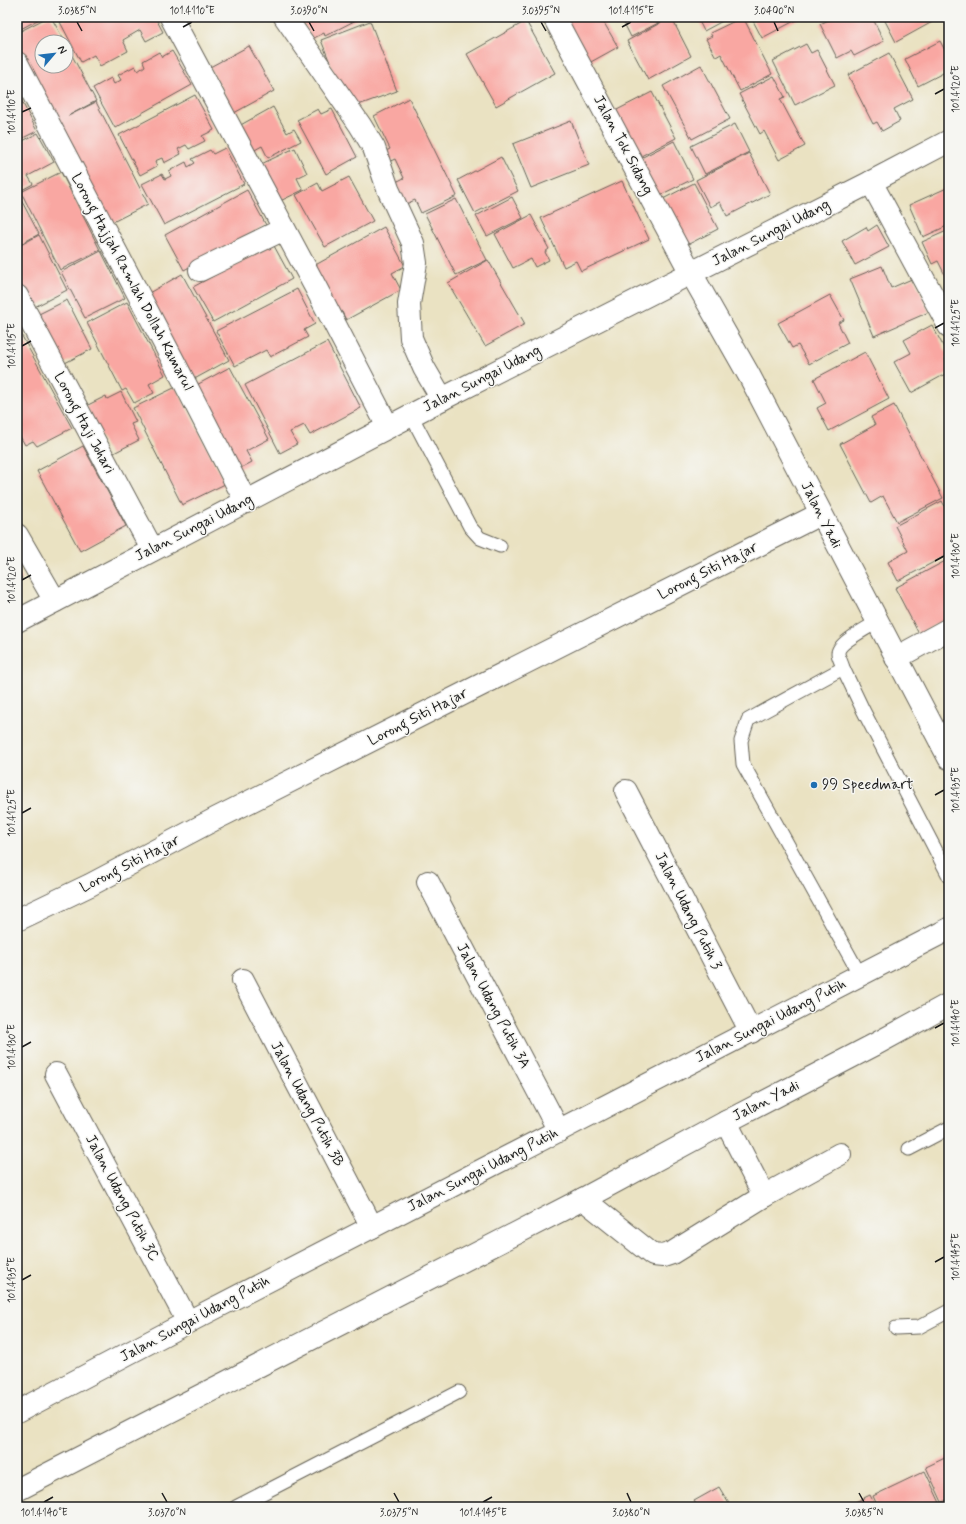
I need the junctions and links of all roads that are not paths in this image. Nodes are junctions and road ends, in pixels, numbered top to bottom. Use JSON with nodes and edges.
{"nodes":[{"id":1,"x":171,"y":17,"type":"edge"},
{"id":2,"x":285,"y":17,"type":"edge"},
{"id":3,"x":554,"y":17,"type":"edge"},
{"id":4,"x":17,"y":63,"type":"edge"},
{"id":5,"x":949,"y":140,"type":"edge"},
{"id":6,"x":871,"y":182,"type":"junction"},
{"id":7,"x":284,"y":229,"type":"junction"},
{"id":8,"x":200,"y":270,"type":"dead end"},
{"id":9,"x":691,"y":273,"type":"junction"},
{"id":10,"x":17,"y":296,"type":"edge"},
{"id":11,"x":949,"y":326,"type":"edge"},
{"id":12,"x":442,"y":399,"type":"junction"},
{"id":13,"x":411,"y":415,"type":"junction"},
{"id":14,"x":388,"y":427,"type":"junction"},
{"id":15,"x":246,"y":502,"type":"junction"},
{"id":16,"x":820,"y":514,"type":"junction"},
{"id":17,"x":17,"y":535,"type":"edge"},
{"id":18,"x":500,"y":546,"type":"dead end"},
{"id":19,"x":152,"y":549,"type":"junction"},
{"id":20,"x":55,"y":601,"type":"junction"},
{"id":21,"x":17,"y":621,"type":"edge"},
{"id":22,"x":877,"y":622,"type":"junction"},
{"id":23,"x":949,"y":629,"type":"edge"},
{"id":24,"x":896,"y":658,"type":"junction"},
{"id":25,"x":843,"y":668,"type":"junction"},
{"id":26,"x":949,"y":758,"type":"edge"},
{"id":27,"x":626,"y":791,"type":"dead end"},
{"id":28,"x":949,"y":876,"type":"edge"},
{"id":29,"x":428,"y":882,"type":"dead end"},
{"id":30,"x":17,"y":920,"type":"edge"},
{"id":31,"x":949,"y":929,"type":"edge"},
{"id":32,"x":860,"y":975,"type":"junction"},
{"id":33,"x":242,"y":980,"type":"dead end"},
{"id":34,"x":949,"y":1004,"type":"edge"},
{"id":35,"x":751,"y":1032,"type":"junction"},
{"id":36,"x":56,"y":1074,"type":"dead end"},
{"id":37,"x":726,"y":1122,"type":"junction"},
{"id":38,"x":949,"y":1128,"type":"edge"},
{"id":39,"x":559,"y":1131,"type":"junction"},
{"id":40,"x":909,"y":1149,"type":"dead end"},
{"id":41,"x":840,"y":1154,"type":"dead end"},
{"id":42,"x":764,"y":1196,"type":"junction"},
{"id":43,"x":583,"y":1199,"type":"junction"},
{"id":44,"x":372,"y":1227,"type":"junction"},
{"id":45,"x":949,"y":1311,"type":"edge"},
{"id":46,"x":188,"y":1322,"type":"junction"},
{"id":47,"x":896,"y":1328,"type":"dead end"},
{"id":48,"x":459,"y":1392,"type":"dead end"},
{"id":49,"x":17,"y":1412,"type":"edge"},
{"id":50,"x":17,"y":1490,"type":"edge"},
{"id":51,"x":236,"y":1507,"type":"edge"}],
"edges":[{"from":1,"to":7,"type":"street"},
{"from":2,"to":12,"type":"street"},
{"from":3,"to":9,"type":"street","name":"Jalan Tok Sidang"},
{"from":4,"to":15,"type":"street","name":"Lorong Hajjah Ramlah Dollah Kamarul"},
{"from":5,"to":6,"type":"street","name":"Jalan Sungai Udang"},
{"from":6,"to":9,"type":"street","name":"Jalan Sungai Udang"},
{"from":6,"to":11,"type":"street"},
{"from":7,"to":8,"type":"street"},
{"from":7,"to":14,"type":"street"},
{"from":9,"to":12,"type":"street","name":"Jalan Sungai Udang"},
{"from":9,"to":16,"type":"street","name":"Jalan Yadi"},
{"from":10,"to":19,"type":"street","name":"Lorong Haji Johari"},
{"from":12,"to":13,"type":"street","name":"Jalan Sungai Udang"},
{"from":13,"to":14,"type":"street","name":"Jalan Sungai Udang"},
{"from":13,"to":18,"type":"lane"},
{"from":14,"to":15,"type":"street","name":"Jalan Sungai Udang"},
{"from":15,"to":19,"type":"street","name":"Jalan Sungai Udang"},
{"from":16,"to":22,"type":"street","name":"Jalan Yadi"},
{"from":16,"to":30,"type":"street","name":"Lorong Siti Hajar"},
{"from":17,"to":20,"type":"street"},
{"from":19,"to":20,"type":"street","name":"Jalan Sungai Udang"},
{"from":20,"to":21,"type":"street","name":"Jalan Sungai Udang"},
{"from":22,"to":24,"type":"street","name":"Jalan Yadi"},
{"from":22,"to":25,"type":"lane"},
{"from":23,"to":24,"type":"street"},
{"from":24,"to":26,"type":"street","name":"Jalan Yadi"},
{"from":25,"to":28,"type":"lane"},
{"from":25,"to":32,"type":"lane"},
{"from":27,"to":35,"type":"street","name":"Jalan Udang Putih 3"},
{"from":29,"to":39,"type":"street","name":"Jalan Udang Putih 3A"},
{"from":31,"to":32,"type":"street","name":"Jalan Sungai Udang Putih"},
{"from":32,"to":35,"type":"street","name":"Jalan Sungai Udang Putih"},
{"from":33,"to":44,"type":"street","name":"Jalan Udang Putih 3B"},
{"from":34,"to":37,"type":"street","name":"Jalan Yadi"},
{"from":35,"to":39,"type":"street","name":"Jalan Sungai Udang Putih"},
{"from":36,"to":46,"type":"street","name":"Jalan Udang Putih 3C"},
{"from":37,"to":42,"type":"street"},
{"from":37,"to":43,"type":"street","name":"Jalan Yadi"},
{"from":38,"to":40,"type":"lane"},
{"from":39,"to":44,"type":"street","name":"Jalan Sungai Udang Putih"},
{"from":41,"to":42,"type":"street"},
{"from":42,"to":43,"type":"street"},
{"from":43,"to":50,"type":"street","name":"Jalan Yadi"},
{"from":44,"to":46,"type":"street","name":"Jalan Sungai Udang Putih"},
{"from":45,"to":47,"type":"lane"},
{"from":46,"to":49,"type":"street","name":"Jalan Sungai Udang Putih"},
{"from":48,"to":51,"type":"lane"}]}
